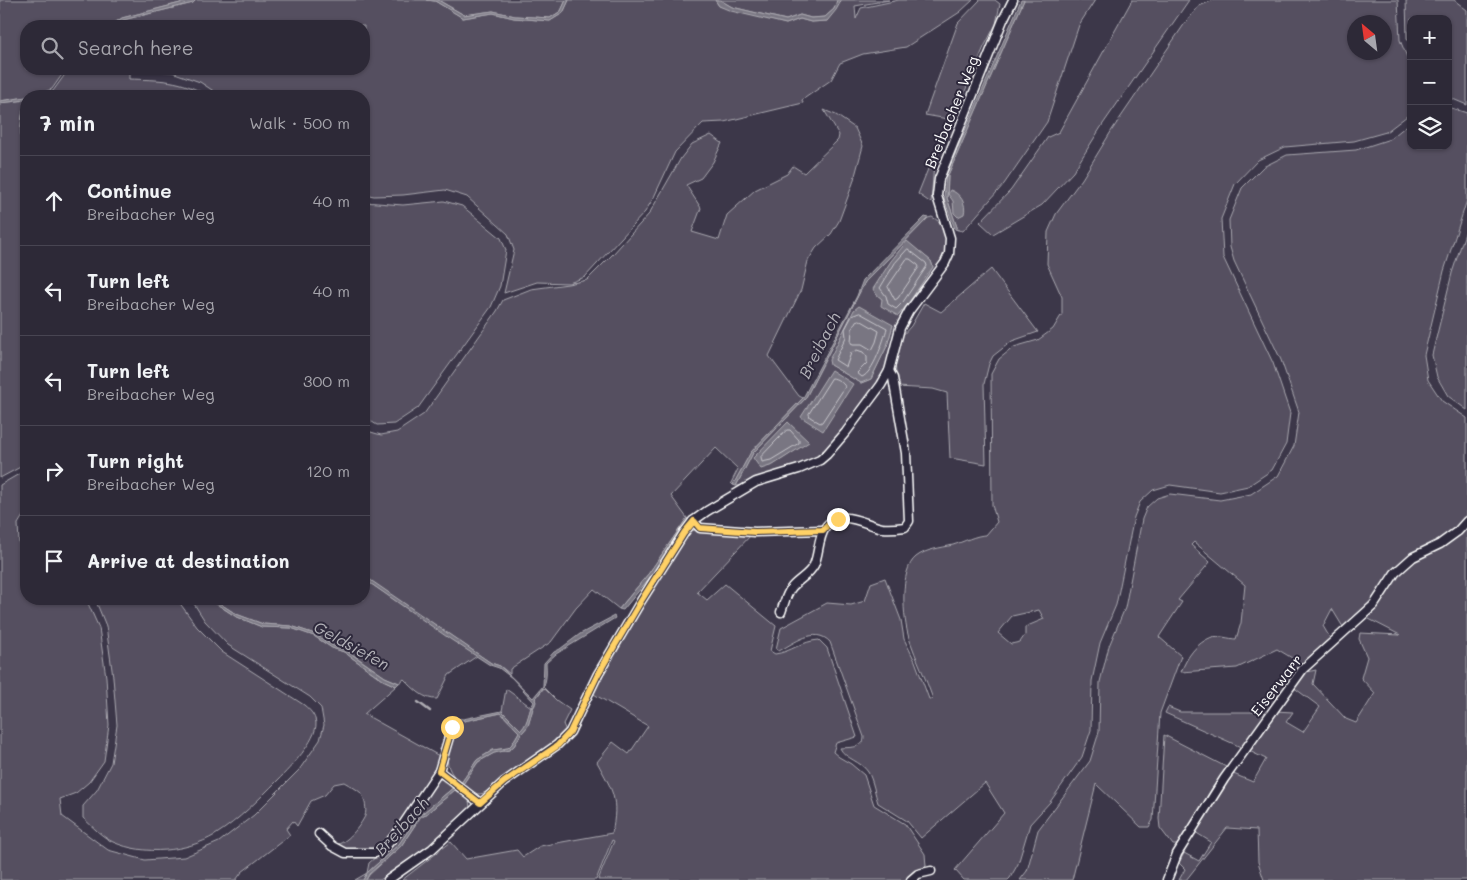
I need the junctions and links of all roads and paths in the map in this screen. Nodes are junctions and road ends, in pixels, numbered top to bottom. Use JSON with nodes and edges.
{"nodes":[{"id":1,"x":1013,"y":0,"type":"edge"},
{"id":2,"x":889,"y":371,"type":"junction"},
{"id":3,"x":694,"y":521,"type":"junction"},
{"id":4,"x":1467,"y":521,"type":"edge"},
{"id":5,"x":823,"y":530,"type":"junction"},
{"id":6,"x":781,"y":612,"type":"dead end"},
{"id":7,"x":452,"y":727,"type":"dead end"},
{"id":8,"x":439,"y":771,"type":"junction"},
{"id":9,"x":480,"y":803,"type":"junction"},
{"id":10,"x":319,"y":834,"type":"dead end"},
{"id":11,"x":931,"y":871,"type":"dead end"},
{"id":12,"x":388,"y":880,"type":"edge"},
{"id":13,"x":911,"y":880,"type":"edge"},
{"id":14,"x":1167,"y":880,"type":"edge"}],
"edges":[{"from":1,"to":2,"type":"street","name":"Breibacher Weg"},
{"from":2,"to":3,"type":"street","name":"Breibacher Weg"},
{"from":2,"to":5,"type":"street"},
{"from":3,"to":5,"type":"street"},
{"from":3,"to":9,"type":"street","name":"Breibacher Weg"},
{"from":4,"to":14,"type":"street","name":"Eiserwarr"},
{"from":5,"to":6,"type":"street"},
{"from":7,"to":8,"type":"street"},
{"from":8,"to":9,"type":"street"},
{"from":8,"to":10,"type":"street"},
{"from":9,"to":12,"type":"street","name":"Breibacher Weg"},
{"from":11,"to":13,"type":"street"}]}
